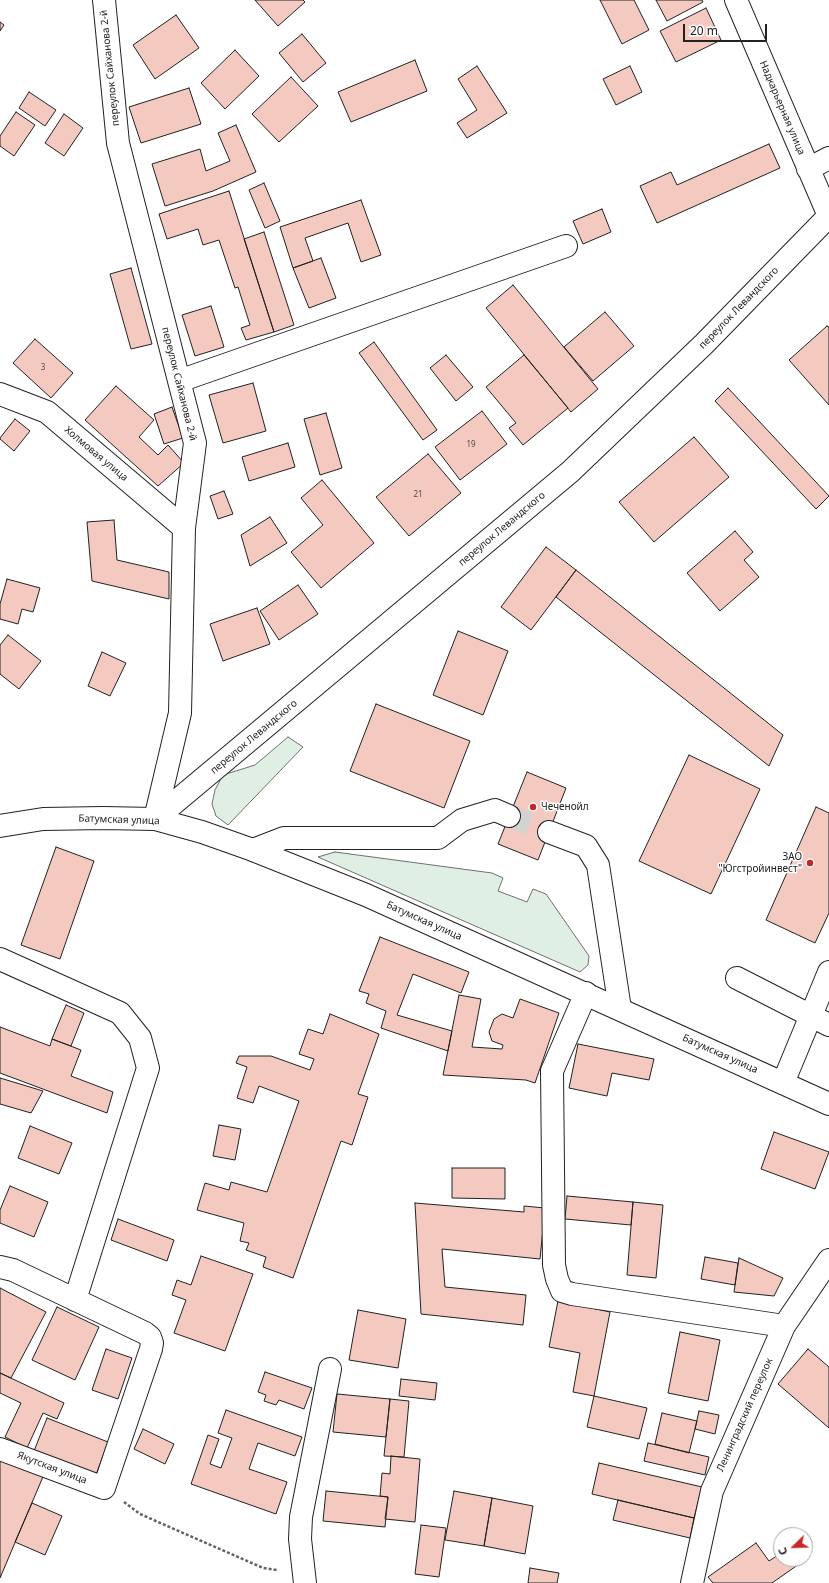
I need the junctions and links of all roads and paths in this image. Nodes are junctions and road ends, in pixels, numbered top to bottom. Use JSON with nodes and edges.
{"nodes":[{"id":1,"x":104,"y":0,"type":"edge"},
{"id":2,"x":736,"y":0,"type":"edge"},
{"id":3,"x":829,"y":158,"type":"edge"},
{"id":4,"x":808,"y":169,"type":"junction"},
{"id":5,"x":829,"y":216,"type":"edge"},
{"id":6,"x":566,"y":246,"type":"dead end"},
{"id":7,"x":179,"y":381,"type":"junction"},
{"id":8,"x":0,"y":394,"type":"edge"},
{"id":9,"x":184,"y":528,"type":"junction"},
{"id":10,"x":509,"y":816,"type":"tunnel mouth"},
{"id":11,"x":155,"y":820,"type":"junction"},
{"id":12,"x":0,"y":826,"type":"edge"},
{"id":13,"x":549,"y":832,"type":"tunnel mouth"},
{"id":14,"x":253,"y":850,"type":"junction"},
{"id":15,"x":0,"y":958,"type":"edge"},
{"id":16,"x":829,"y":972,"type":"edge"},
{"id":17,"x":737,"y":978,"type":"dead end"},
{"id":18,"x":586,"y":993,"type":"junction"},
{"id":19,"x":620,"y":1009,"type":"junction"},
{"id":20,"x":810,"y":1015,"type":"junction"},
{"id":21,"x":829,"y":1025,"type":"edge"},
{"id":22,"x":783,"y":1083,"type":"junction"},
{"id":23,"x":829,"y":1104,"type":"edge"},
{"id":24,"x":829,"y":1260,"type":"edge"},
{"id":25,"x":0,"y":1267,"type":"edge"},
{"id":26,"x":75,"y":1300,"type":"junction"},
{"id":27,"x":784,"y":1326,"type":"junction"},
{"id":28,"x":330,"y":1369,"type":"dead end"},
{"id":29,"x":0,"y":1449,"type":"edge"},
{"id":30,"x":104,"y":1488,"type":"junction"},
{"id":31,"x":305,"y":1578,"type":"edge"},
{"id":32,"x":692,"y":1583,"type":"edge"}],
"edges":[{"from":1,"to":7,"type":"street","name":"переулок Сайханова 2-й"},
{"from":2,"to":4,"type":"street","name":"Надкарьерная улица"},
{"from":3,"to":4,"type":"street"},
{"from":4,"to":5,"type":"street","name":"Надкарьерная улица"},
{"from":5,"to":11,"type":"street","name":"переулок Левандского"},
{"from":6,"to":7,"type":"street"},
{"from":7,"to":9,"type":"street","name":"переулок Сайханова 2-й"},
{"from":8,"to":9,"type":"street","name":"Холмовая улица"},
{"from":9,"to":11,"type":"street","name":"переулок Сайханова 2-й"},
{"from":10,"to":14,"type":"street"},
{"from":11,"to":12,"type":"street","name":"Батумская улица"},
{"from":11,"to":14,"type":"street","name":"Батумская улица"},
{"from":13,"to":19,"type":"street"},
{"from":14,"to":18,"type":"street","name":"Батумская улица"},
{"from":15,"to":26,"type":"street"},
{"from":16,"to":20,"type":"street"},
{"from":17,"to":20,"type":"street"},
{"from":18,"to":19,"type":"street","name":"Батумская улица"},
{"from":18,"to":27,"type":"street"},
{"from":19,"to":22,"type":"street","name":"Батумская улица"},
{"from":20,"to":21,"type":"street"},
{"from":20,"to":22,"type":"street"},
{"from":22,"to":23,"type":"street","name":"Батумская улица"},
{"from":24,"to":27,"type":"street","name":"Ленинградский переулок"},
{"from":25,"to":26,"type":"street"},
{"from":26,"to":30,"type":"street"},
{"from":27,"to":32,"type":"street","name":"Ленинградский переулок"},
{"from":28,"to":31,"type":"street"},
{"from":29,"to":30,"type":"street","name":"Якутская улица"},
{"from":30,"to":31,"type":"path"}]}
